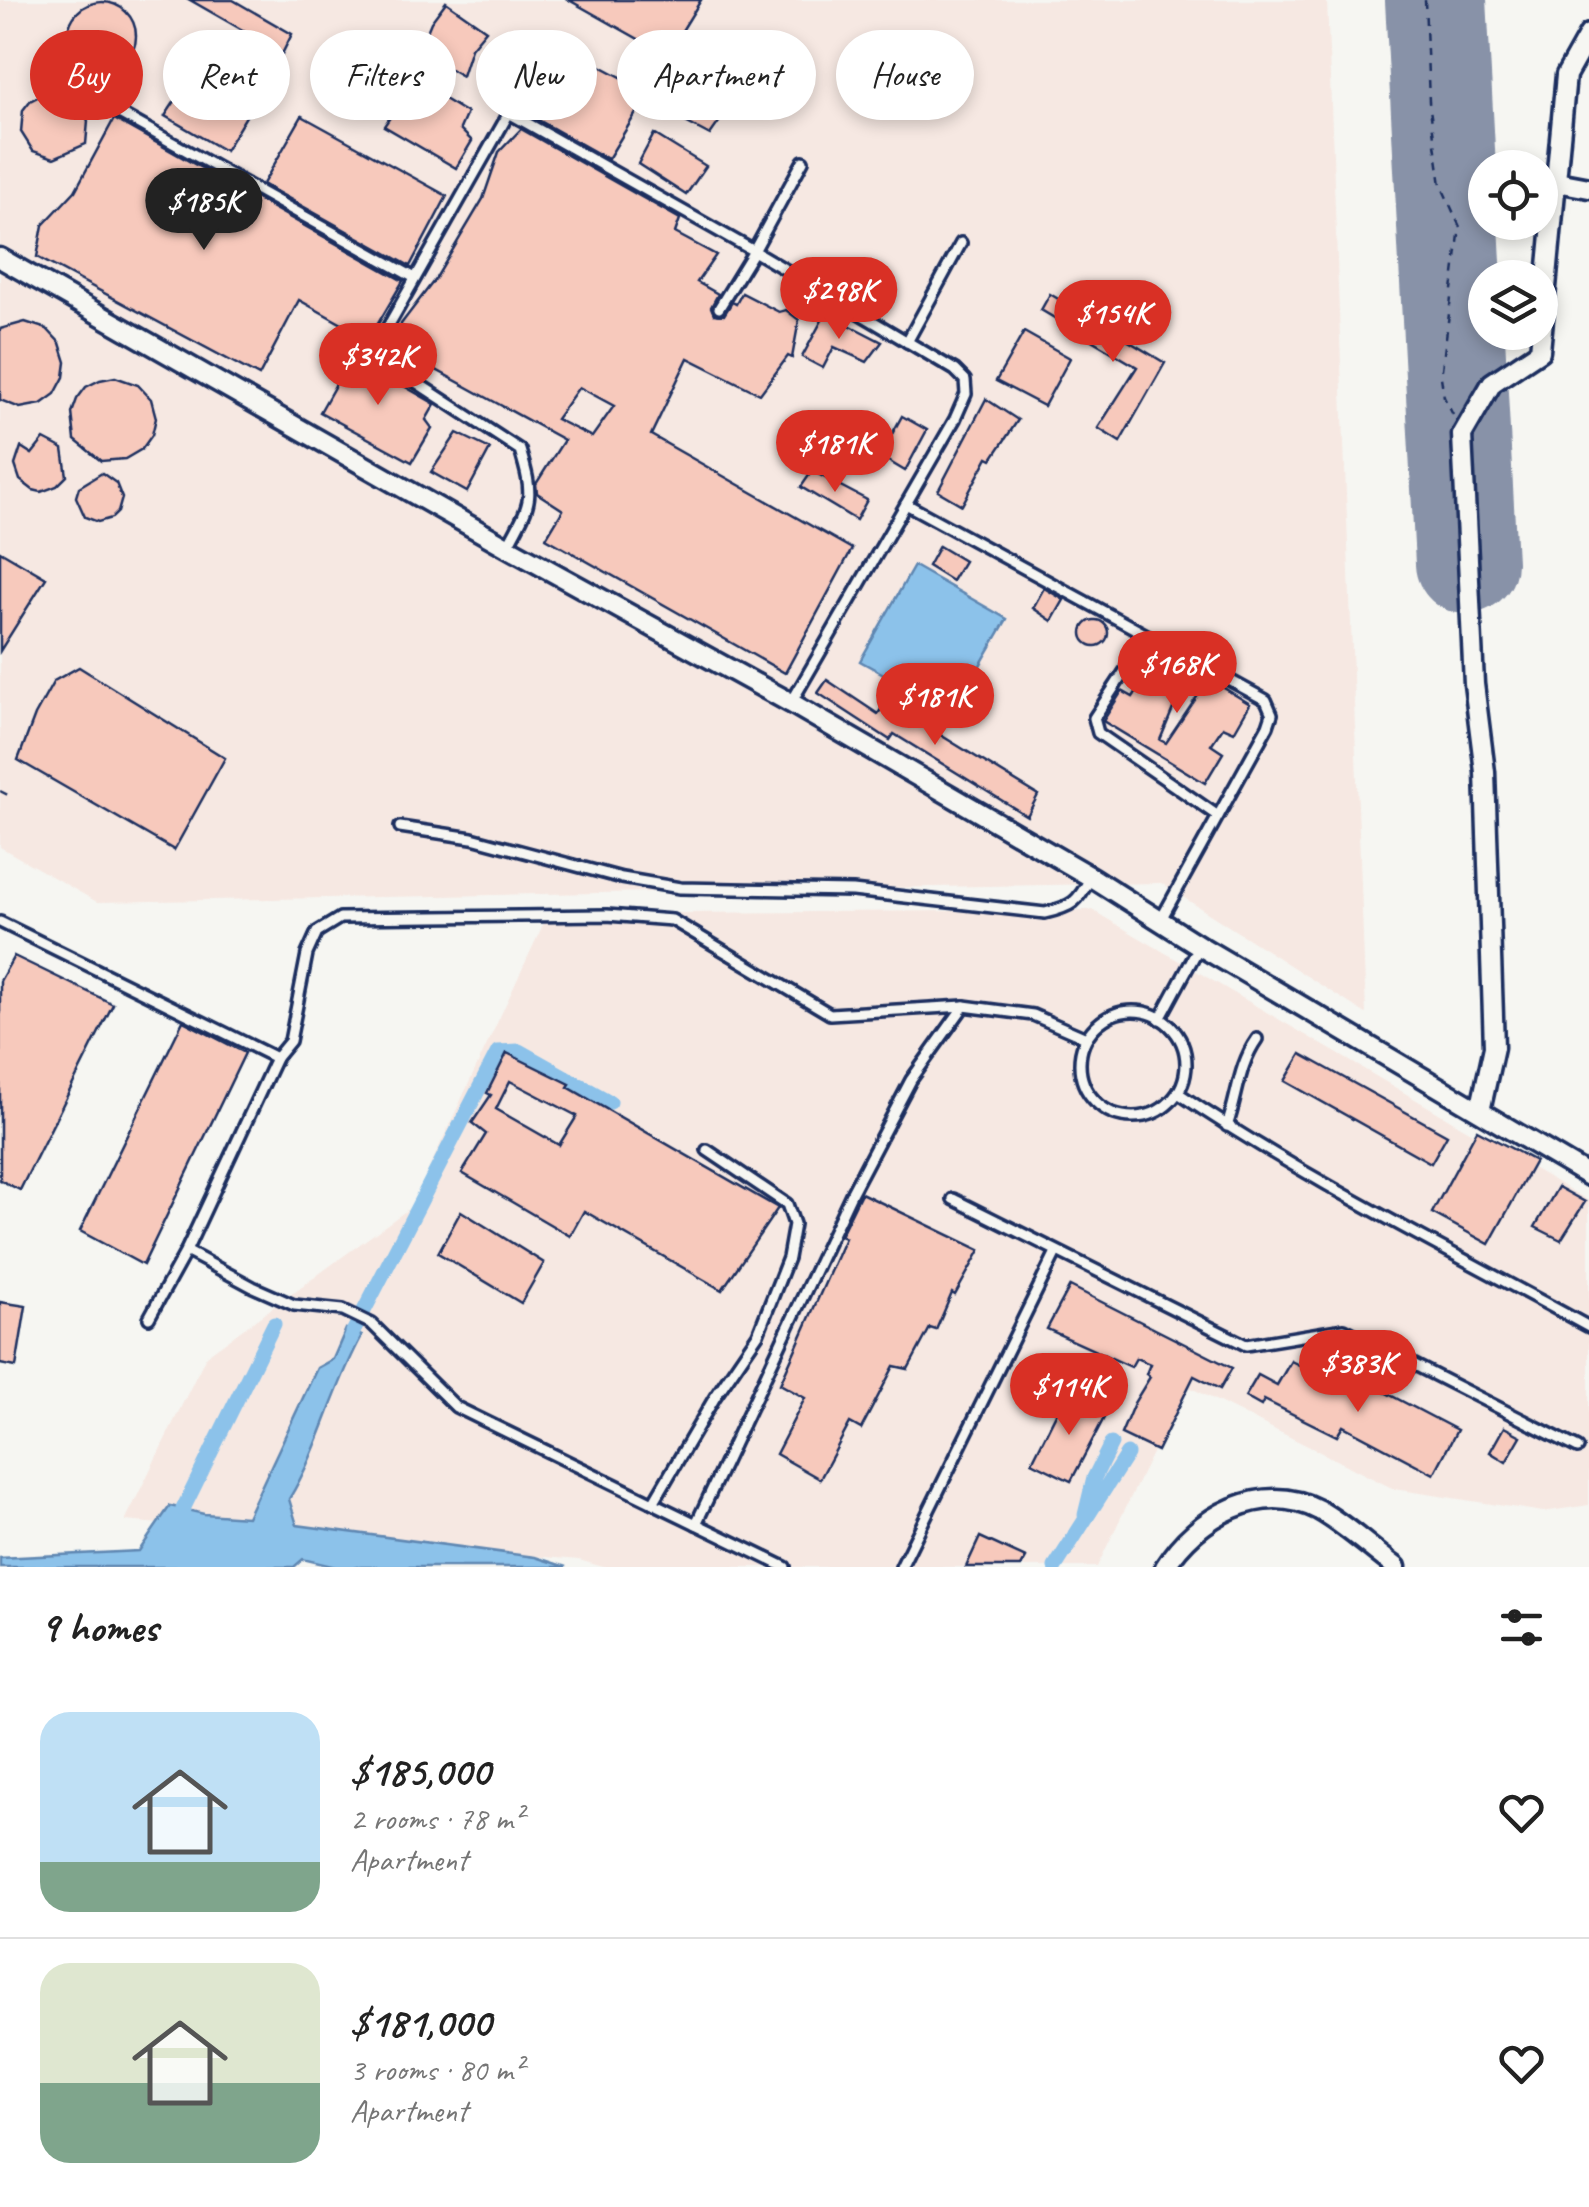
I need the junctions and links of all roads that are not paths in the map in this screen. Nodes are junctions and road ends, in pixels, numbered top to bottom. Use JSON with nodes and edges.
{"nodes":[{"id":1,"x":1589,"y":34,"type":"edge"},
{"id":2,"x":132,"y":120,"type":"edge"},
{"id":3,"x":803,"y":161,"type":"dead end"},
{"id":4,"x":1558,"y":170,"type":"edge"},
{"id":5,"x":1558,"y":182,"type":"edge"},
{"id":6,"x":1589,"y":188,"type":"edge"},
{"id":7,"x":1551,"y":240,"type":"edge"},
{"id":8,"x":961,"y":243,"type":"dead end"},
{"id":9,"x":754,"y":251,"type":"junction"},
{"id":10,"x":0,"y":258,"type":"edge"},
{"id":11,"x":415,"y":278,"type":"junction"},
{"id":12,"x":719,"y":308,"type":"dead end"},
{"id":13,"x":906,"y":342,"type":"junction"},
{"id":14,"x":906,"y":504,"type":"junction"},
{"id":15,"x":507,"y":547,"type":"junction"},
{"id":16,"x":1148,"y":636,"type":"junction"},
{"id":17,"x":791,"y":703,"type":"junction"},
{"id":18,"x":1218,"y":816,"type":"junction"},
{"id":19,"x":400,"y":827,"type":"dead end"},
{"id":20,"x":1090,"y":877,"type":"junction"},
{"id":21,"x":1160,"y":920,"type":"junction"},
{"id":22,"x":0,"y":922,"type":"edge"},
{"id":23,"x":1200,"y":946,"type":"junction"},
{"id":24,"x":964,"y":1006,"type":"junction"},
{"id":25,"x":1160,"y":1019,"type":"junction"},
{"id":26,"x":1086,"y":1038,"type":"junction"},
{"id":27,"x":1257,"y":1039,"type":"dead end"},
{"id":28,"x":276,"y":1058,"type":"junction"},
{"id":29,"x":1178,"y":1093,"type":"junction"},
{"id":30,"x":1480,"y":1111,"type":"junction"},
{"id":31,"x":1227,"y":1126,"type":"junction"},
{"id":32,"x":707,"y":1150,"type":"dead end"},
{"id":33,"x":1589,"y":1176,"type":"edge"},
{"id":34,"x":953,"y":1199,"type":"dead end"},
{"id":35,"x":186,"y":1250,"type":"junction"},
{"id":36,"x":1056,"y":1252,"type":"junction"},
{"id":37,"x":149,"y":1318,"type":"dead end"},
{"id":38,"x":1589,"y":1327,"type":"edge"},
{"id":39,"x":1578,"y":1448,"type":"dead end"},
{"id":40,"x":652,"y":1502,"type":"junction"},
{"id":41,"x":696,"y":1524,"type":"junction"},
{"id":42,"x":785,"y":1567,"type":"edge"},
{"id":43,"x":901,"y":1567,"type":"edge"},
{"id":44,"x":1165,"y":1567,"type":"edge"},
{"id":45,"x":1396,"y":1567,"type":"edge"}],
"edges":[{"from":1,"to":4,"type":"street"},
{"from":2,"to":11,"type":"lane"},
{"from":3,"to":9,"type":"lane"},
{"from":5,"to":6,"type":"street"},
{"from":7,"to":30,"type":"street"},
{"from":8,"to":13,"type":"lane"},
{"from":9,"to":11,"type":"lane"},
{"from":9,"to":12,"type":"lane"},
{"from":9,"to":13,"type":"lane"},
{"from":10,"to":15,"type":"street"},
{"from":11,"to":15,"type":"lane"},
{"from":13,"to":14,"type":"lane"},
{"from":14,"to":16,"type":"lane"},
{"from":14,"to":17,"type":"lane"},
{"from":15,"to":17,"type":"street"},
{"from":16,"to":18,"type":"lane"},
{"from":16,"to":18,"type":"lane"},
{"from":17,"to":20,"type":"street"},
{"from":18,"to":21,"type":"lane"},
{"from":19,"to":20,"type":"lane"},
{"from":20,"to":21,"type":"street"},
{"from":21,"to":23,"type":"street"},
{"from":22,"to":28,"type":"lane"},
{"from":23,"to":25,"type":"lane"},
{"from":23,"to":30,"type":"street"},
{"from":24,"to":26,"type":"lane"},
{"from":24,"to":28,"type":"lane"},
{"from":24,"to":41,"type":"lane"},
{"from":25,"to":26,"type":"lane"},
{"from":25,"to":29,"type":"lane"},
{"from":26,"to":29,"type":"lane"},
{"from":27,"to":31,"type":"lane"},
{"from":28,"to":35,"type":"lane"},
{"from":29,"to":31,"type":"lane"},
{"from":30,"to":33,"type":"street"},
{"from":31,"to":38,"type":"lane"},
{"from":32,"to":40,"type":"lane"},
{"from":34,"to":36,"type":"lane"},
{"from":35,"to":37,"type":"lane"},
{"from":35,"to":40,"type":"lane"},
{"from":36,"to":39,"type":"lane"},
{"from":36,"to":43,"type":"lane"},
{"from":40,"to":41,"type":"lane"},
{"from":41,"to":42,"type":"lane"},
{"from":44,"to":45,"type":"street"}]}
